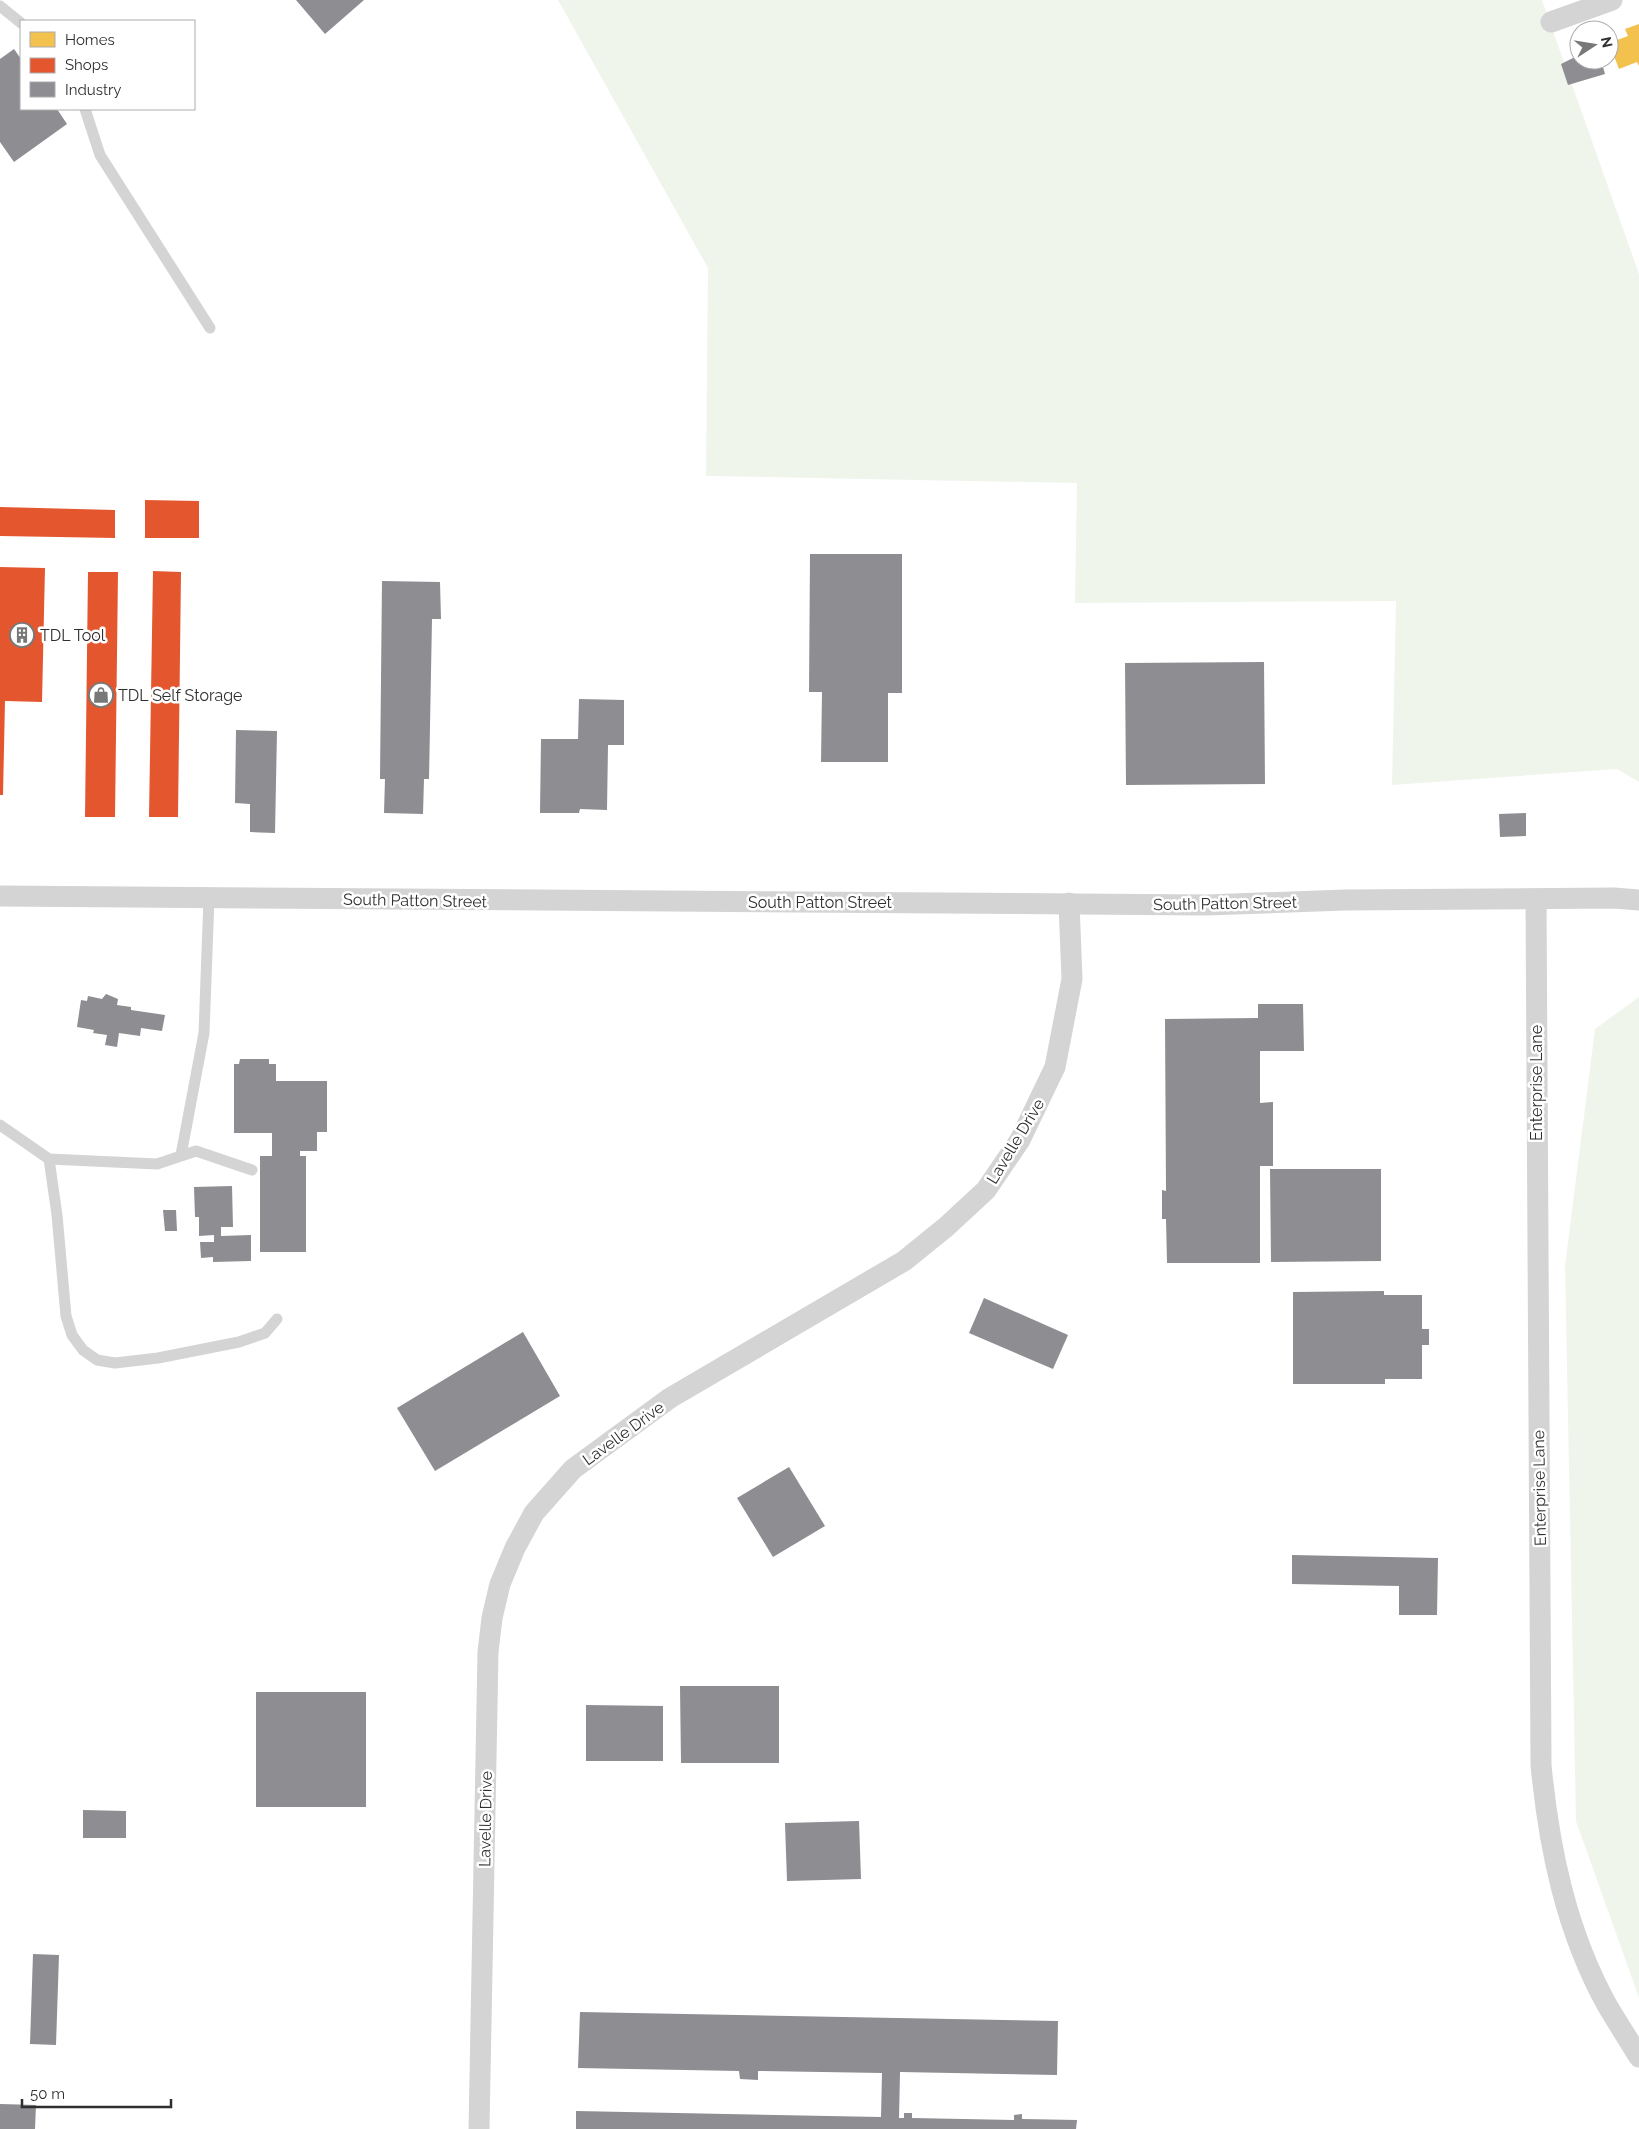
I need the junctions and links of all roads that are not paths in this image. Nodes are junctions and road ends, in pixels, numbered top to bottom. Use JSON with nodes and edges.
{"nodes":[{"id":1,"x":1612,"y":0,"type":"edge"},
{"id":2,"x":0,"y":6,"type":"edge"},
{"id":3,"x":20,"y":22,"type":"edge"},
{"id":4,"x":1552,"y":22,"type":"dead end"},
{"id":5,"x":86,"y":110,"type":"edge"},
{"id":6,"x":210,"y":328,"type":"dead end"},
{"id":7,"x":0,"y":896,"type":"edge"},
{"id":8,"x":209,"y":898,"type":"junction"},
{"id":9,"x":1536,"y":899,"type":"junction"},
{"id":10,"x":1639,"y":900,"type":"edge"},
{"id":11,"x":1070,"y":903,"type":"junction"},
{"id":12,"x":0,"y":1124,"type":"edge"},
{"id":13,"x":180,"y":1155,"type":"junction"},
{"id":14,"x":49,"y":1159,"type":"junction"},
{"id":15,"x":252,"y":1170,"type":"dead end"},
{"id":16,"x":277,"y":1319,"type":"dead end"},
{"id":17,"x":1639,"y":2056,"type":"edge"},
{"id":18,"x":479,"y":2129,"type":"edge"}],
"edges":[{"from":1,"to":4,"type":"street"},
{"from":2,"to":3,"type":"lane"},
{"from":5,"to":6,"type":"lane"},
{"from":7,"to":8,"type":"street","name":"South Patton Street"},
{"from":8,"to":11,"type":"street","name":"South Patton Street"},
{"from":8,"to":13,"type":"lane"},
{"from":9,"to":10,"type":"street","name":"South Patton Street"},
{"from":9,"to":11,"type":"street","name":"South Patton Street"},
{"from":9,"to":17,"type":"street","name":"Enterprise Lane"},
{"from":11,"to":18,"type":"street","name":"Lavelle Drive"},
{"from":12,"to":14,"type":"lane"},
{"from":13,"to":14,"type":"lane"},
{"from":13,"to":15,"type":"lane"},
{"from":14,"to":16,"type":"lane"}]}
